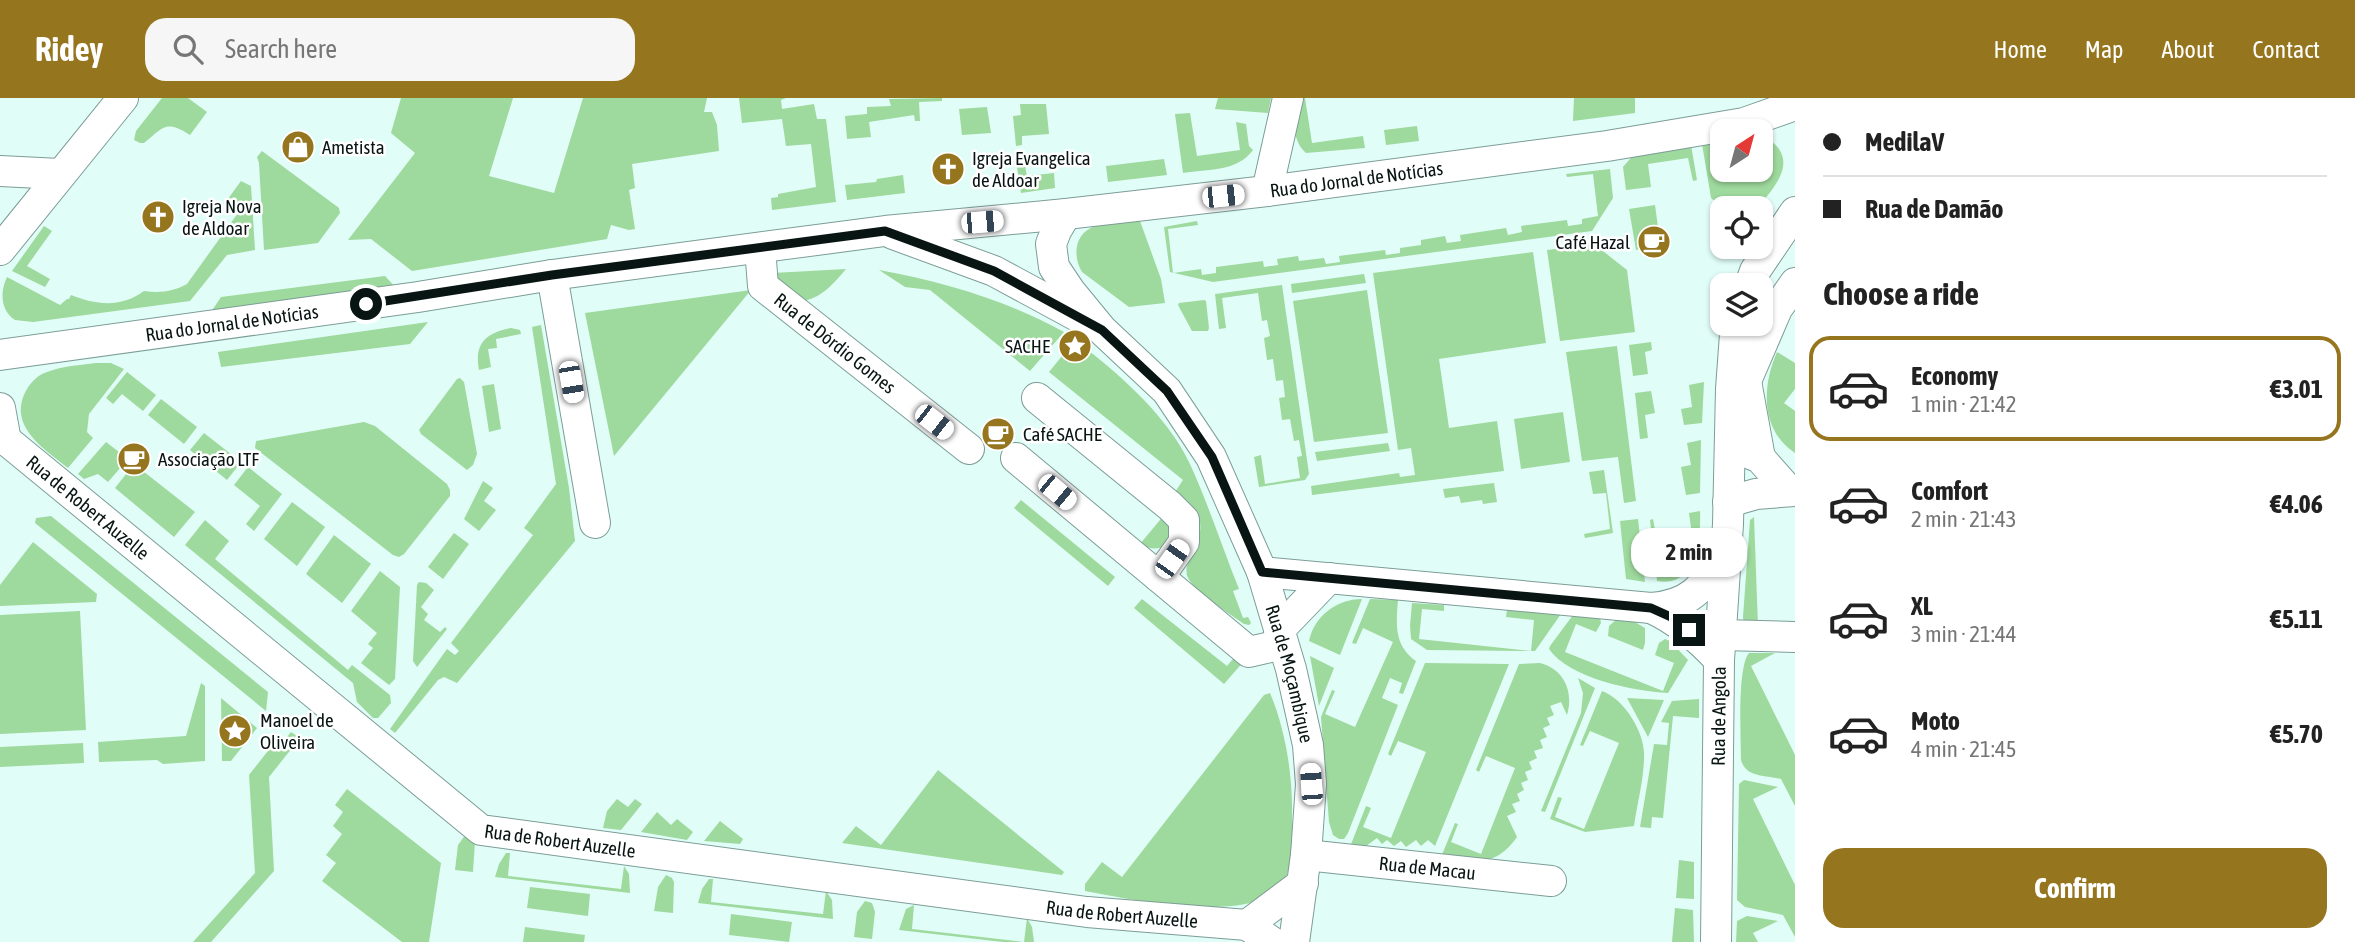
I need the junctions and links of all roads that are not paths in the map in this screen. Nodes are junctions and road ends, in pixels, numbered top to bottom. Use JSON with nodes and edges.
{"nodes":[{"id":1,"x":124,"y":98,"type":"edge"},
{"id":2,"x":1288,"y":98,"type":"edge"},
{"id":3,"x":1794,"y":110,"type":"edge"},
{"id":4,"x":0,"y":171,"type":"edge"},
{"id":5,"x":60,"y":174,"type":"junction"},
{"id":6,"x":1267,"y":191,"type":"junction"},
{"id":7,"x":1795,"y":212,"type":"edge"},
{"id":8,"x":1066,"y":214,"type":"junction"},
{"id":9,"x":6,"y":231,"type":"edge"},
{"id":10,"x":885,"y":231,"type":"junction"},
{"id":11,"x":760,"y":248,"type":"junction"},
{"id":12,"x":1754,"y":273,"type":"edge"},
{"id":13,"x":552,"y":275,"type":"junction"},
{"id":14,"x":1795,"y":283,"type":"edge"},
{"id":15,"x":1102,"y":330,"type":"junction"},
{"id":16,"x":1735,"y":336,"type":"edge"},
{"id":17,"x":0,"y":355,"type":"edge"},
{"id":18,"x":1746,"y":380,"type":"junction"},
{"id":19,"x":1037,"y":398,"type":"dead end"},
{"id":20,"x":1730,"y":406,"type":"junction"},
{"id":21,"x":0,"y":408,"type":"edge"},
{"id":22,"x":3,"y":438,"type":"edge"},
{"id":23,"x":1729,"y":447,"type":"junction"},
{"id":24,"x":970,"y":449,"type":"dead end"},
{"id":25,"x":1016,"y":458,"type":"dead end"},
{"id":26,"x":1760,"y":458,"type":"junction"},
{"id":27,"x":1792,"y":491,"type":"edge"},
{"id":28,"x":1728,"y":502,"type":"junction"},
{"id":29,"x":595,"y":523,"type":"dead end"},
{"id":30,"x":1726,"y":552,"type":"junction"},
{"id":31,"x":1262,"y":572,"type":"junction"},
{"id":32,"x":1159,"y":577,"type":"junction"},
{"id":33,"x":1329,"y":578,"type":"junction"},
{"id":34,"x":1651,"y":608,"type":"junction"},
{"id":35,"x":1281,"y":637,"type":"junction"},
{"id":36,"x":1795,"y":638,"type":"edge"},
{"id":37,"x":1721,"y":648,"type":"junction"},
{"id":38,"x":1304,"y":869,"type":"junction"},
{"id":39,"x":1551,"y":881,"type":"dead end"},
{"id":40,"x":1247,"y":925,"type":"junction"},
{"id":41,"x":1272,"y":942,"type":"edge"},
{"id":42,"x":1294,"y":942,"type":"edge"},
{"id":43,"x":1716,"y":942,"type":"edge"}],
"edges":[{"from":1,"to":5,"type":"street"},
{"from":2,"to":6,"type":"street"},
{"from":3,"to":6,"type":"street","name":"Rua do Jornal de Notícias"},
{"from":4,"to":5,"type":"street"},
{"from":5,"to":9,"type":"street"},
{"from":6,"to":8,"type":"street","name":"Rua do Jornal de Notícias"},
{"from":7,"to":12,"type":"street"},
{"from":8,"to":10,"type":"street","name":"Rua do Jornal de Notícias"},
{"from":8,"to":15,"type":"street","name":"Rua de Moçambique"},
{"from":10,"to":11,"type":"street","name":"Rua do Jornal de Notícias"},
{"from":10,"to":15,"type":"street","name":"Rua de Moçambique"},
{"from":11,"to":13,"type":"street","name":"Rua do Jornal de Notícias"},
{"from":11,"to":24,"type":"street","name":"Rua de Dórdio Gomes"},
{"from":13,"to":17,"type":"street","name":"Rua do Jornal de Notícias"},
{"from":13,"to":29,"type":"street"},
{"from":14,"to":18,"type":"street"},
{"from":15,"to":31,"type":"street","name":"Rua de Moçambique"},
{"from":16,"to":20,"type":"street","name":"Rua de Angola"},
{"from":18,"to":20,"type":"street"},
{"from":18,"to":26,"type":"street"},
{"from":19,"to":32,"type":"street"},
{"from":20,"to":23,"type":"street","name":"Rua de Angola"},
{"from":21,"to":22,"type":"street","name":"Rua de Robert Auzelle"},
{"from":22,"to":40,"type":"street","name":"Rua de Robert Auzelle"},
{"from":23,"to":26,"type":"street"},
{"from":23,"to":28,"type":"street","name":"Rua de Angola"},
{"from":25,"to":32,"type":"street"},
{"from":26,"to":27,"type":"street"},
{"from":27,"to":28,"type":"street"},
{"from":28,"to":30,"type":"street","name":"Rua de Angola"},
{"from":30,"to":34,"type":"street"},
{"from":30,"to":37,"type":"street","name":"Rua de Angola"},
{"from":31,"to":33,"type":"street"},
{"from":31,"to":35,"type":"street","name":"Rua de Moçambique"},
{"from":32,"to":35,"type":"street"},
{"from":33,"to":34,"type":"street"},
{"from":33,"to":35,"type":"street"},
{"from":34,"to":37,"type":"street"},
{"from":35,"to":38,"type":"street","name":"Rua de Moçambique"},
{"from":36,"to":37,"type":"street"},
{"from":37,"to":43,"type":"street","name":"Rua de Angola"},
{"from":38,"to":39,"type":"street","name":"Rua de Macau"},
{"from":38,"to":40,"type":"street"},
{"from":38,"to":42,"type":"street","name":"Rua de Moçambique"},
{"from":40,"to":41,"type":"street","name":"Rua de Robert Auzelle"}]}
